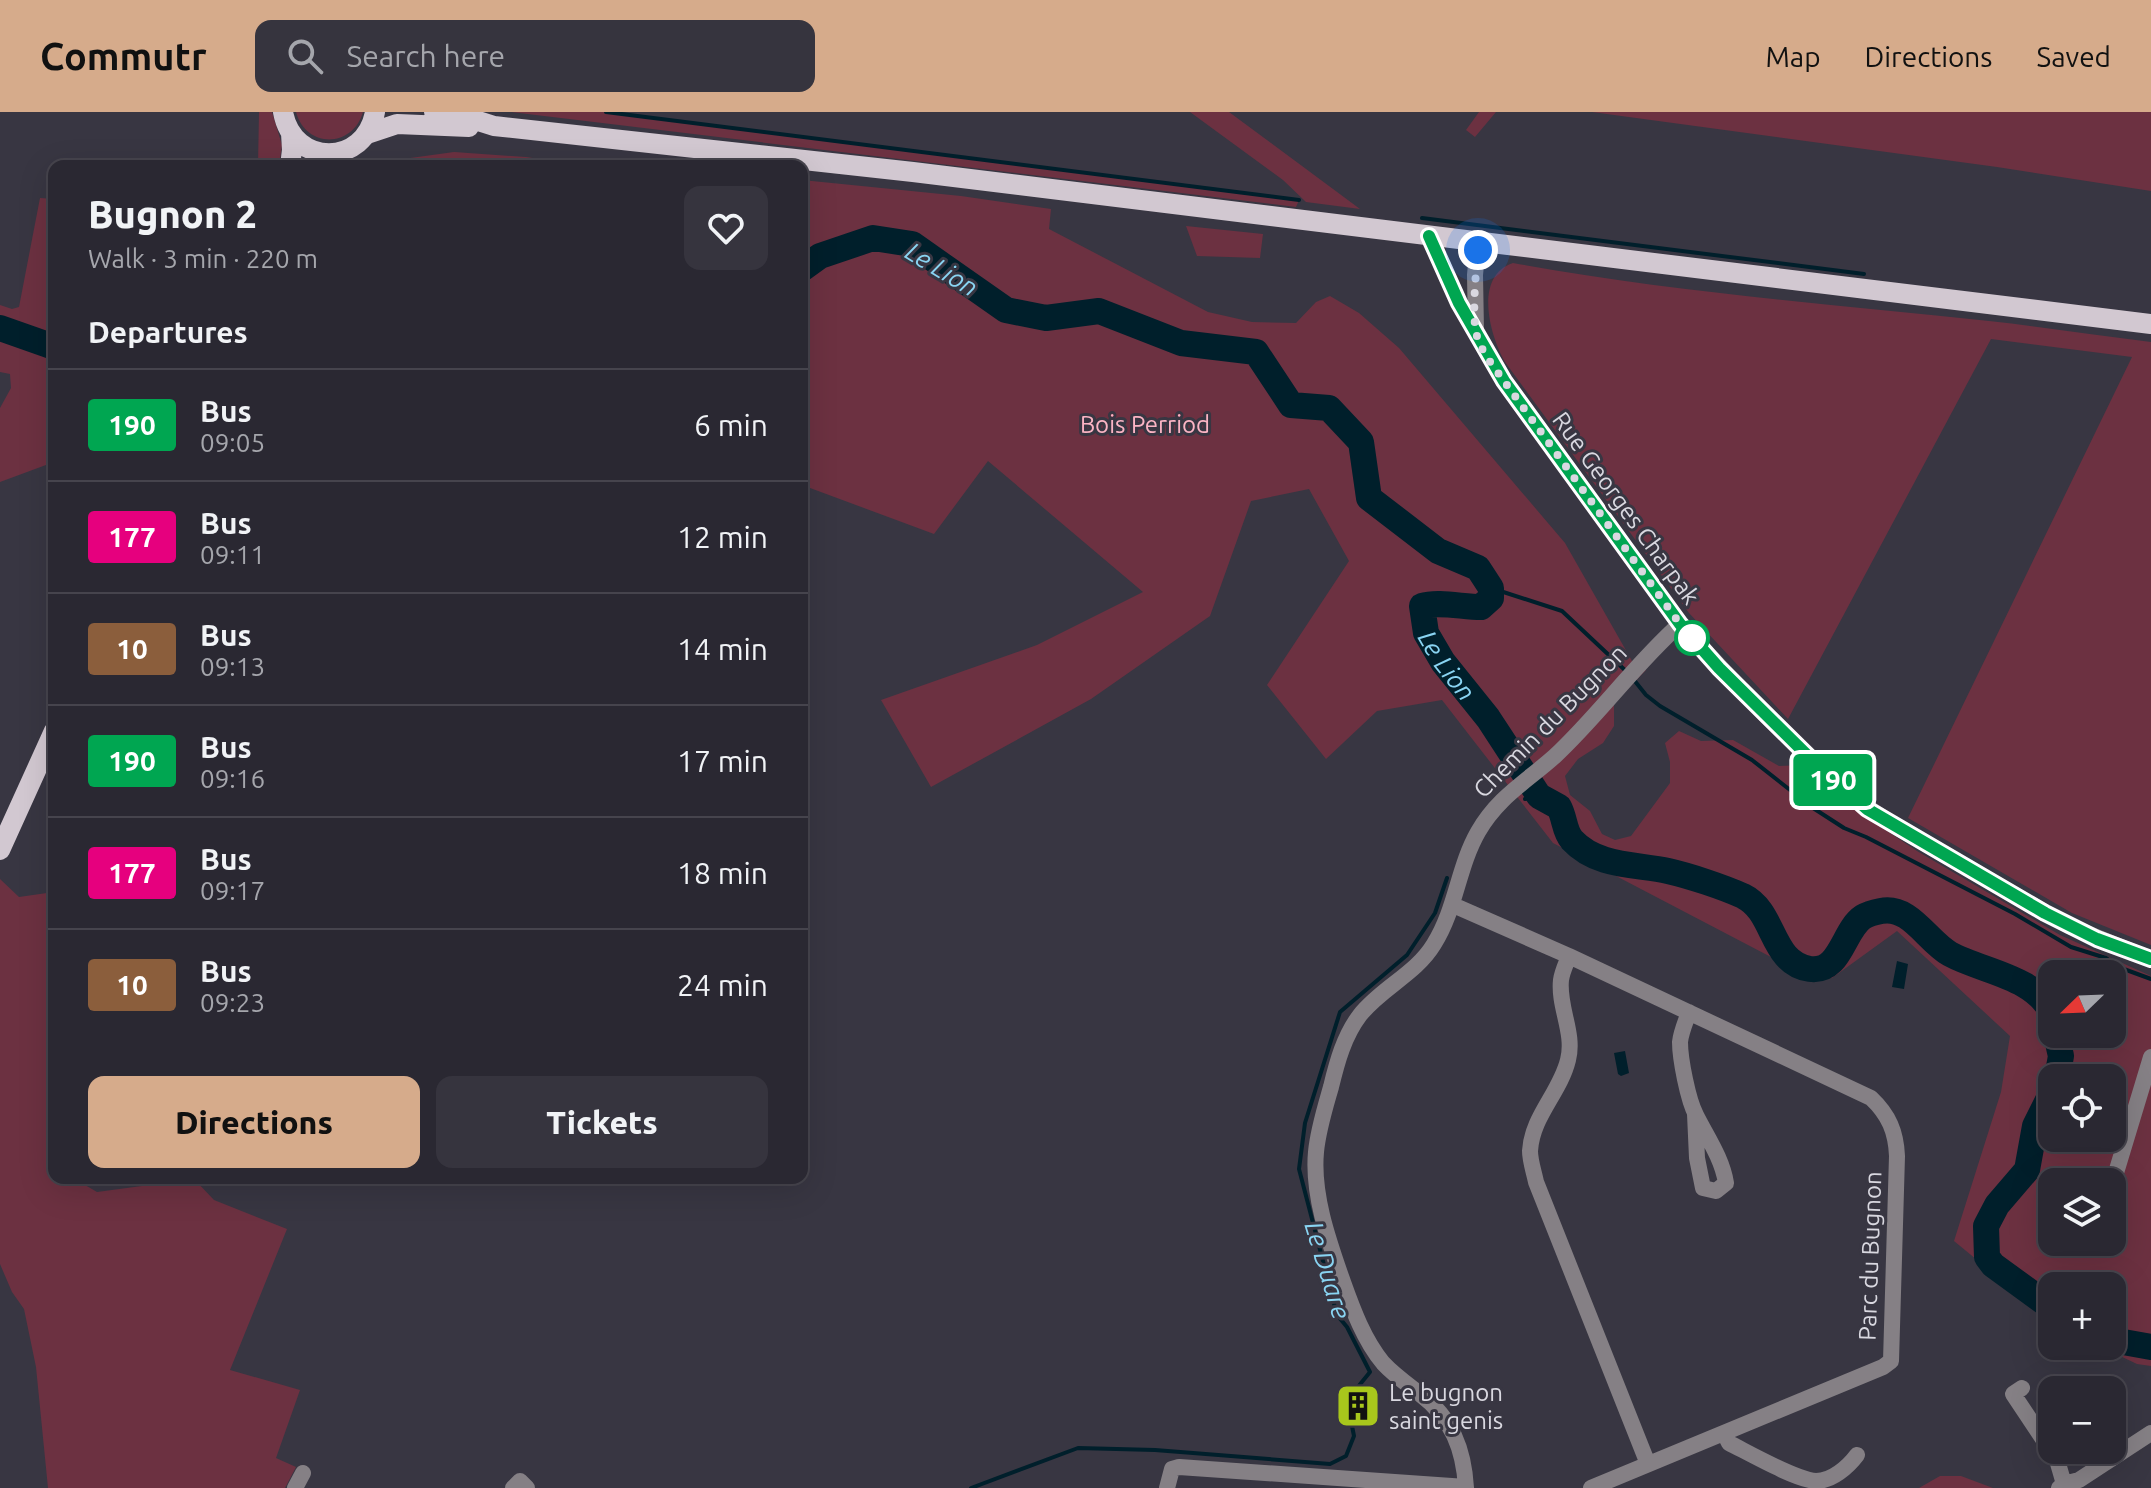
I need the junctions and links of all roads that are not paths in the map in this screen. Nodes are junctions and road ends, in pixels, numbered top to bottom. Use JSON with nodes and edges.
{"nodes":[{"id":1,"x":283,"y":112,"type":"edge"},
{"id":2,"x":375,"y":112,"type":"edge"},
{"id":3,"x":434,"y":112,"type":"edge"},
{"id":4,"x":494,"y":126,"type":"junction"},
{"id":5,"x":291,"y":133,"type":"junction"},
{"id":6,"x":367,"y":134,"type":"junction"},
{"id":7,"x":291,"y":160,"type":"edge"},
{"id":8,"x":324,"y":160,"type":"edge"},
{"id":9,"x":802,"y":160,"type":"edge"},
{"id":10,"x":808,"y":161,"type":"edge"},
{"id":11,"x":1429,"y":236,"type":"junction"},
{"id":12,"x":1478,"y":243,"type":"junction"},
{"id":13,"x":2151,"y":324,"type":"edge"},
{"id":14,"x":1476,"y":332,"type":"junction"},
{"id":15,"x":1680,"y":624,"type":"junction"},
{"id":16,"x":48,"y":744,"type":"edge"},
{"id":17,"x":0,"y":850,"type":"edge"},
{"id":18,"x":1453,"y":905,"type":"junction"},
{"id":19,"x":1569,"y":956,"type":"junction"},
{"id":20,"x":2151,"y":959,"type":"edge"},
{"id":21,"x":1689,"y":1012,"type":"junction"},
{"id":22,"x":2151,"y":1057,"type":"edge"},
{"id":23,"x":1695,"y":1114,"type":"dead end"},
{"id":24,"x":2117,"y":1168,"type":"edge"},
{"id":25,"x":2022,"y":1388,"type":"dead end"},
{"id":26,"x":1724,"y":1433,"type":"junction"},
{"id":27,"x":2151,"y":1433,"type":"edge"},
{"id":28,"x":1857,"y":1455,"type":"dead end"},
{"id":29,"x":1648,"y":1464,"type":"junction"},
{"id":30,"x":2061,"y":1486,"type":"edge"},
{"id":31,"x":1466,"y":1487,"type":"edge"},
{"id":32,"x":513,"y":1488,"type":"edge"},
{"id":33,"x":527,"y":1488,"type":"edge"},
{"id":34,"x":1167,"y":1488,"type":"edge"},
{"id":35,"x":1591,"y":1488,"type":"edge"}],
"edges":[{"from":1,"to":5,"type":"main road"},
{"from":2,"to":6,"type":"main road"},
{"from":3,"to":4,"type":"main road"},
{"from":4,"to":6,"type":"main road"},
{"from":4,"to":9,"type":"main road"},
{"from":5,"to":7,"type":"main road"},
{"from":5,"to":8,"type":"main road"},
{"from":6,"to":8,"type":"main road"},
{"from":10,"to":11,"type":"main road"},
{"from":11,"to":12,"type":"main road"},
{"from":11,"to":14,"type":"street","name":"Rue Georges Charpak"},
{"from":12,"to":13,"type":"main road"},
{"from":12,"to":14,"type":"street","name":"Rue Georges Charpak"},
{"from":14,"to":15,"type":"street","name":"Rue Georges Charpak"},
{"from":15,"to":18,"type":"street","name":"Chemin du Bugnon"},
{"from":15,"to":20,"type":"street","name":"Rue Georges Charpak"},
{"from":16,"to":17,"type":"main road"},
{"from":18,"to":19,"type":"street","name":"Parc du Bugnon"},
{"from":18,"to":31,"type":"street","name":"Chemin du Bugnon"},
{"from":19,"to":21,"type":"street","name":"Parc du Bugnon"},
{"from":19,"to":29,"type":"street"},
{"from":21,"to":23,"type":"street"},
{"from":21,"to":26,"type":"street","name":"Parc du Bugnon"},
{"from":22,"to":24,"type":"street"},
{"from":25,"to":30,"type":"street"},
{"from":26,"to":28,"type":"street"},
{"from":26,"to":29,"type":"street","name":"Parc du Bugnon"},
{"from":27,"to":30,"type":"street"},
{"from":29,"to":35,"type":"street","name":"Parc du Bugnon"},
{"from":31,"to":34,"type":"street"},
{"from":32,"to":33,"type":"street"}]}
